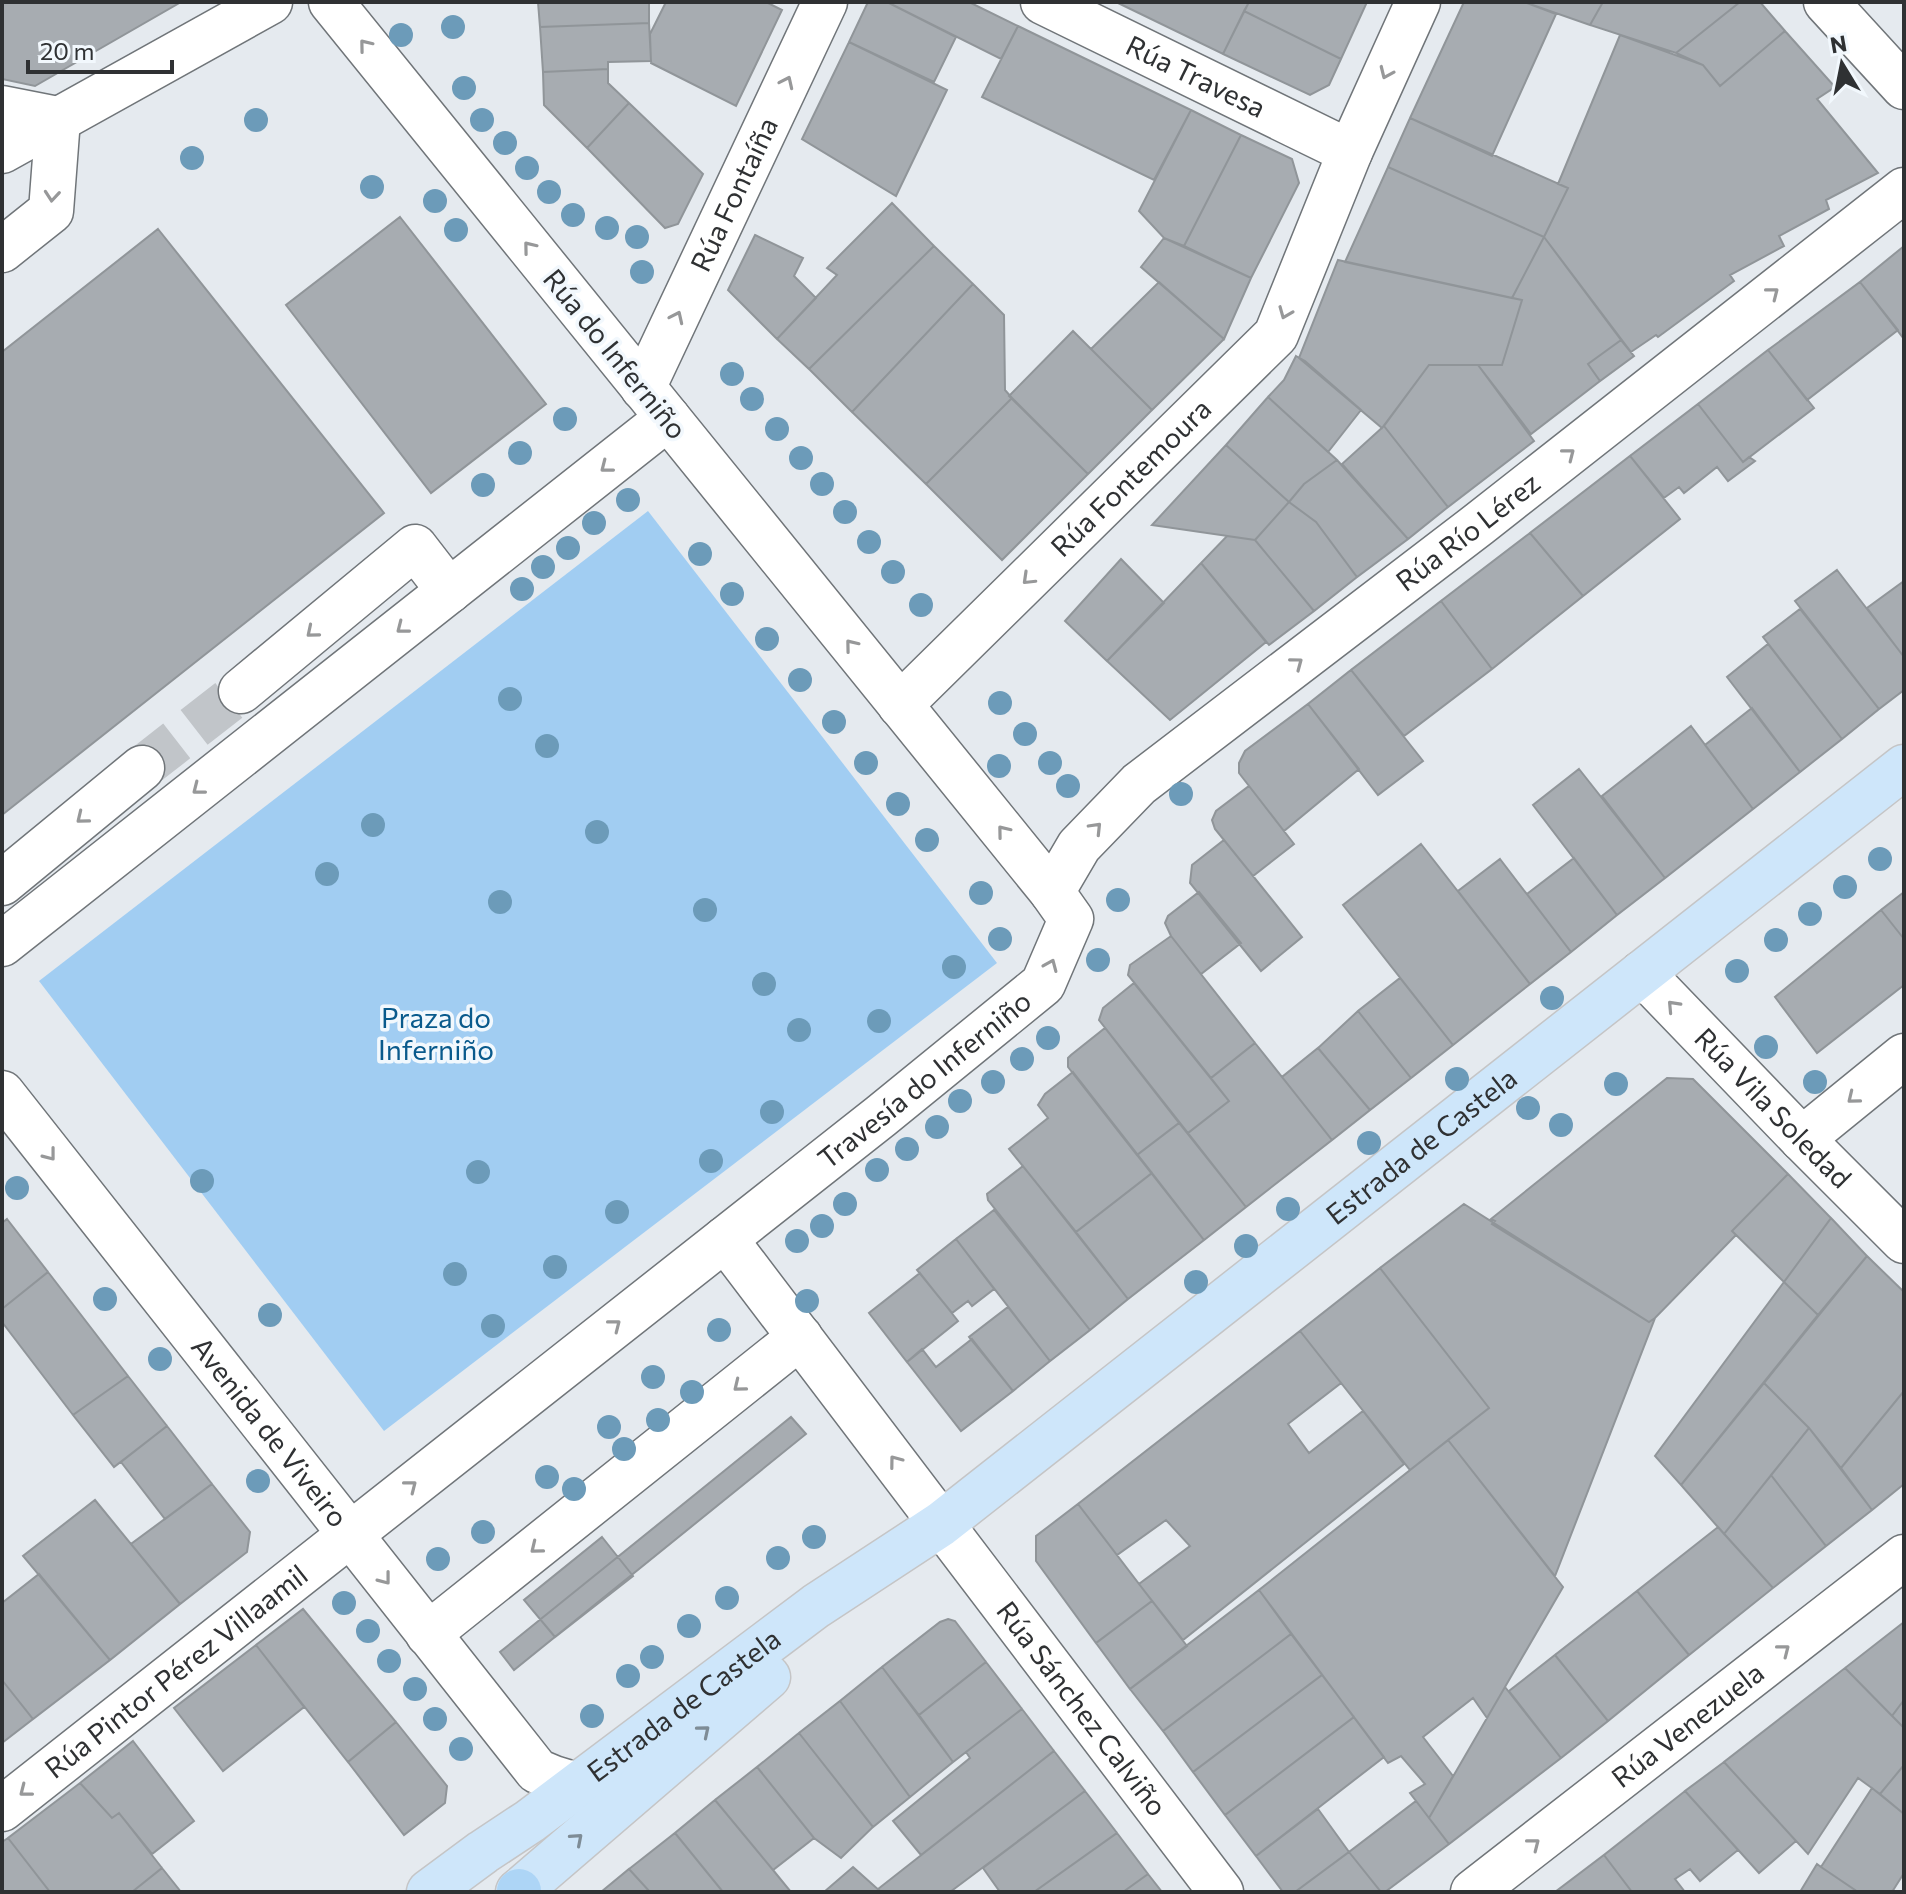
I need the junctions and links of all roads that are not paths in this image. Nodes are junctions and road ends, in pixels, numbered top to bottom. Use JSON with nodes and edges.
{"nodes":[{"id":1,"x":270,"y":2,"type":"edge"},
{"id":2,"x":331,"y":2,"type":"edge"},
{"id":3,"x":825,"y":2,"type":"edge"},
{"id":4,"x":1043,"y":2,"type":"edge"},
{"id":5,"x":1418,"y":2,"type":"edge"},
{"id":6,"x":1829,"y":3,"type":"edge"},
{"id":7,"x":1904,"y":87,"type":"edge"},
{"id":8,"x":2,"y":108,"type":"edge"},
{"id":9,"x":58,"y":119,"type":"junction"},
{"id":10,"x":2,"y":151,"type":"edge"},
{"id":11,"x":1350,"y":152,"type":"junction"},
{"id":12,"x":1904,"y":190,"type":"edge"},
{"id":13,"x":2,"y":250,"type":"edge"},
{"id":14,"x":655,"y":403,"type":"junction"},
{"id":15,"x":449,"y":591,"type":"junction"},
{"id":16,"x":241,"y":691,"type":"tunnel mouth"},
{"id":17,"x":900,"y":705,"type":"junction"},
{"id":18,"x":1904,"y":767,"type":"edge"},
{"id":19,"x":142,"y":768,"type":"tunnel mouth"},
{"id":20,"x":2,"y":886,"type":"edge"},
{"id":21,"x":1052,"y":892,"type":"junction"},
{"id":22,"x":14,"y":935,"type":"edge"},
{"id":23,"x":1642,"y":973,"type":"junction"},
{"id":24,"x":1904,"y":1056,"type":"edge"},
{"id":25,"x":2,"y":1093,"type":"edge"},
{"id":26,"x":1802,"y":1139,"type":"junction"},
{"id":27,"x":725,"y":1239,"type":"junction"},
{"id":28,"x":1904,"y":1241,"type":"edge"},
{"id":29,"x":800,"y":1337,"type":"junction"},
{"id":30,"x":941,"y":1524,"type":"junction"},
{"id":31,"x":350,"y":1534,"type":"junction"},
{"id":32,"x":1904,"y":1557,"type":"edge"},
{"id":33,"x":428,"y":1634,"type":"junction"},
{"id":34,"x":537,"y":1771,"type":"junction"},
{"id":35,"x":644,"y":1781,"type":"junction"},
{"id":36,"x":579,"y":1785,"type":"junction"},
{"id":37,"x":2,"y":1809,"type":"edge"},
{"id":38,"x":483,"y":1852,"type":"junction"},
{"id":39,"x":429,"y":1892,"type":"edge"},
{"id":40,"x":519,"y":1892,"type":"edge"},
{"id":41,"x":1221,"y":1892,"type":"edge"},
{"id":42,"x":1473,"y":1892,"type":"edge"}],
"edges":[{"from":1,"to":9,"type":"street"},
{"from":14,"to":2,"type":"street","name":"Rúa do Inferniño","one_way":true},
{"from":14,"to":3,"type":"street","name":"Rúa Fontaíña","one_way":true},
{"from":4,"to":11,"type":"street","name":"Rúa Travesa"},
{"from":5,"to":11,"type":"street","name":"Rúa Fontemoura","one_way":true},
{"from":6,"to":7,"type":"street"},
{"from":8,"to":9,"type":"street"},
{"from":9,"to":10,"type":"street"},
{"from":9,"to":13,"type":"street","one_way":true},
{"from":11,"to":17,"type":"street","name":"Rúa Fontemoura","one_way":true},
{"from":21,"to":12,"type":"street","name":"Rúa Río Lérez","one_way":true},
{"from":14,"to":15,"type":"street","one_way":true},
{"from":17,"to":14,"type":"street","name":"Rúa do Inferniño","one_way":true},
{"from":15,"to":16,"type":"street","one_way":true},
{"from":15,"to":22,"type":"street","one_way":true},
{"from":21,"to":17,"type":"street","one_way":true},
{"from":18,"to":23,"type":"main road","name":"Estrada de Castela"},
{"from":19,"to":20,"type":"street","one_way":true},
{"from":20,"to":22,"type":"street"},
{"from":27,"to":21,"type":"street","name":"Travesía do Inferniño","one_way":true},
{"from":26,"to":23,"type":"street","name":"Rúa Vila Soledad","one_way":true},
{"from":23,"to":30,"type":"main road","name":"Estrada de Castela"},
{"from":24,"to":26,"type":"street","one_way":true},
{"from":25,"to":31,"type":"street","name":"Avenida de Viveiro","one_way":true},
{"from":26,"to":28,"type":"street","name":"Rúa Vila Soledad"},
{"from":27,"to":29,"type":"street"},
{"from":31,"to":27,"type":"street","name":"Travesía do Inferniño","one_way":true},
{"from":30,"to":29,"type":"street","one_way":true},
{"from":29,"to":33,"type":"street","one_way":true},
{"from":35,"to":30,"type":"main road","name":"Estrada de Castela","one_way":true},
{"from":30,"to":36,"type":"main road","name":"Estrada de Castela"},
{"from":30,"to":41,"type":"street","name":"Rúa Sánchez Calviño"},
{"from":31,"to":33,"type":"street","name":"Avenida de Viveiro","one_way":true},
{"from":31,"to":37,"type":"street","name":"Rúa Pintor Pérez Villaamil","one_way":true},
{"from":42,"to":32,"type":"street","name":"Rúa Venezuela","one_way":true},
{"from":33,"to":34,"type":"street","name":"Avenida de Viveiro"},
{"from":34,"to":36,"type":"street"},
{"from":34,"to":38,"type":"street"},
{"from":35,"to":36,"type":"street"},
{"from":40,"to":35,"type":"main road","name":"Estrada de Castela","one_way":true},
{"from":36,"to":38,"type":"main road","name":"Estrada de Castela"},
{"from":38,"to":39,"type":"main road","name":"Estrada de Castela"}]}
